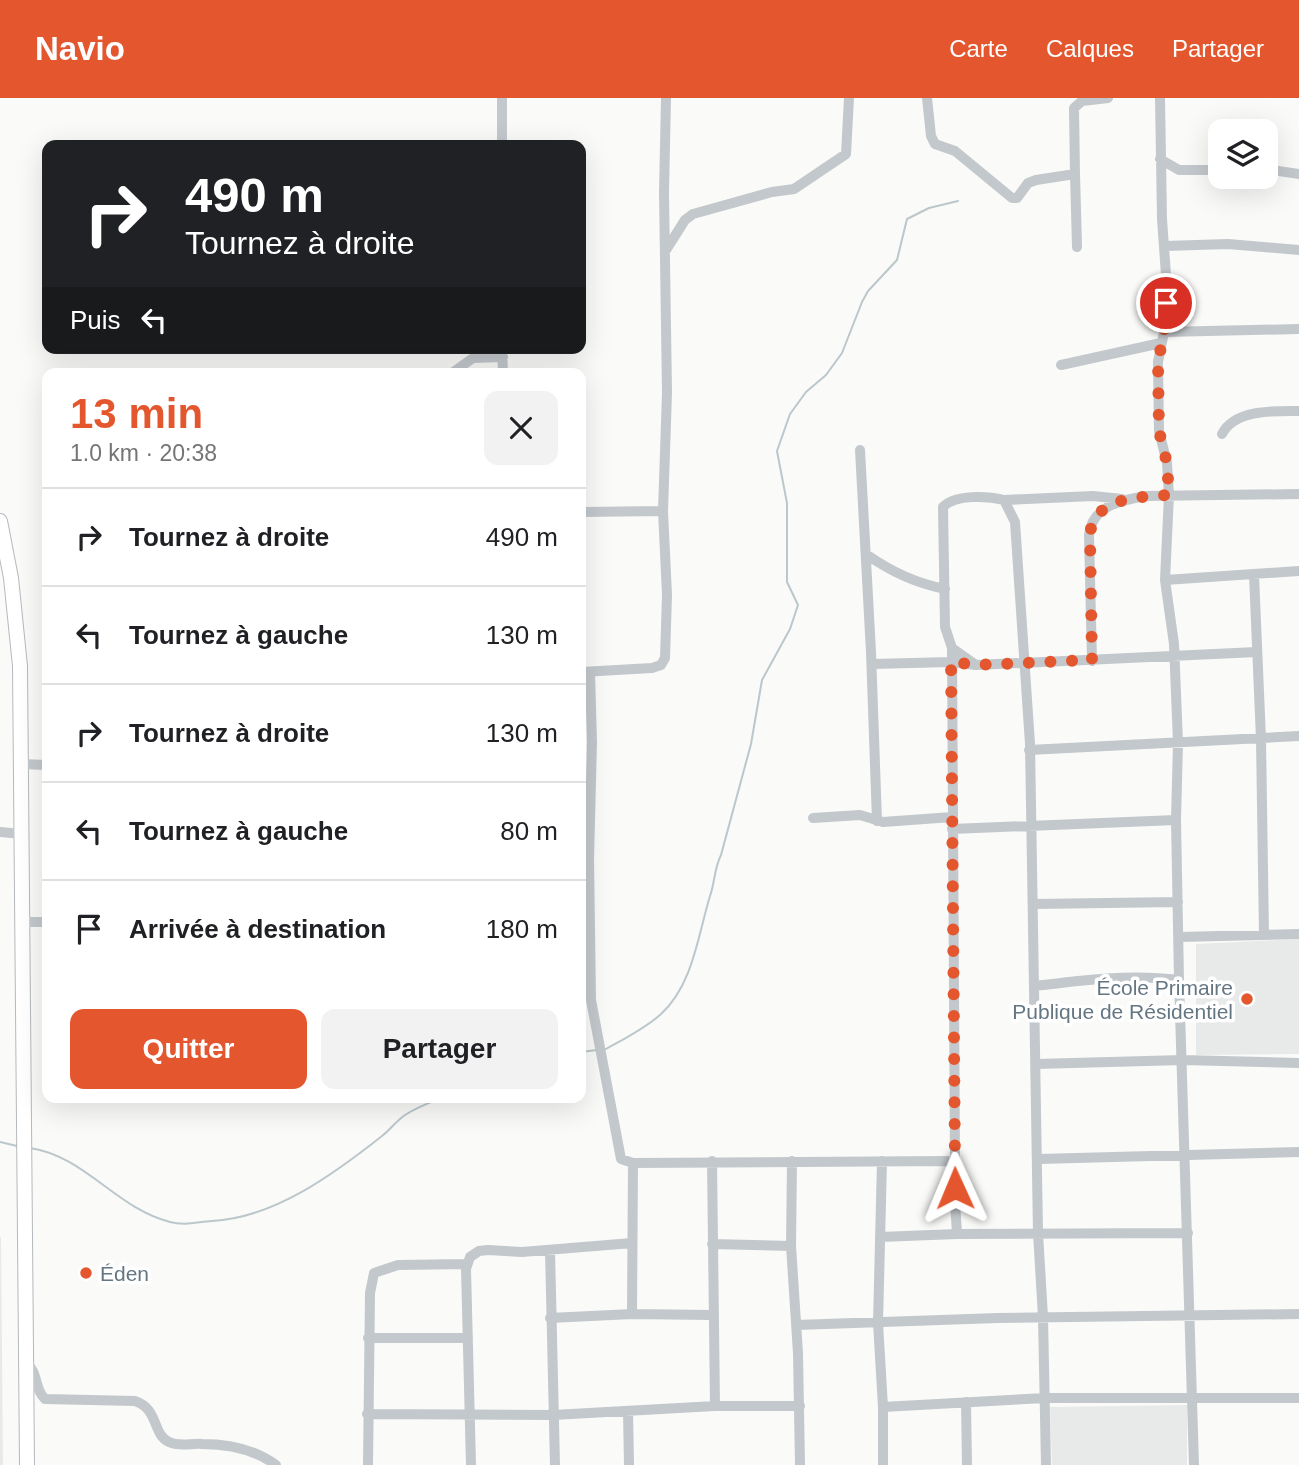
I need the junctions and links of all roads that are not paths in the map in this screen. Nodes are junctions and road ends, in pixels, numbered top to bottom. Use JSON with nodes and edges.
{"nodes":[{"id":1,"x":502,"y":98,"type":"edge"},
{"id":2,"x":666,"y":98,"type":"edge"},
{"id":3,"x":849,"y":98,"type":"edge"},
{"id":4,"x":927,"y":98,"type":"edge"},
{"id":5,"x":1108,"y":98,"type":"edge"},
{"id":6,"x":1160,"y":98,"type":"edge"},
{"id":7,"x":502,"y":140,"type":"edge"},
{"id":8,"x":1160,"y":159,"type":"junction"},
{"id":9,"x":1208,"y":170,"type":"edge"},
{"id":10,"x":1278,"y":171,"type":"edge"},
{"id":11,"x":1075,"y":174,"type":"junction"},
{"id":12,"x":1299,"y":174,"type":"edge"},
{"id":13,"x":1164,"y":246,"type":"junction"},
{"id":14,"x":1077,"y":247,"type":"dead end"},
{"id":15,"x":1299,"y":250,"type":"edge"},
{"id":16,"x":665,"y":251,"type":"junction"},
{"id":17,"x":1299,"y":330,"type":"edge"},
{"id":18,"x":1164,"y":332,"type":"junction"},
{"id":19,"x":1161,"y":343,"type":"junction"},
{"id":20,"x":497,"y":354,"type":"edge"},
{"id":21,"x":1060,"y":365,"type":"dead end"},
{"id":22,"x":460,"y":368,"type":"edge"},
{"id":23,"x":1299,"y":411,"type":"edge"},
{"id":24,"x":1222,"y":434,"type":"dead end"},
{"id":25,"x":860,"y":450,"type":"dead end"},
{"id":26,"x":1299,"y":494,"type":"edge"},
{"id":27,"x":1169,"y":495,"type":"junction"},
{"id":28,"x":1123,"y":499,"type":"junction"},
{"id":29,"x":1004,"y":500,"type":"junction"},
{"id":30,"x":663,"y":510,"type":"junction"},
{"id":31,"x":586,"y":512,"type":"edge"},
{"id":32,"x":0,"y":521,"type":"edge"},
{"id":33,"x":866,"y":554,"type":"junction"},
{"id":34,"x":1299,"y":572,"type":"edge"},
{"id":35,"x":1254,"y":575,"type":"junction"},
{"id":36,"x":1165,"y":580,"type":"junction"},
{"id":37,"x":945,"y":590,"type":"junction"},
{"id":38,"x":952,"y":648,"type":"junction"},
{"id":39,"x":1257,"y":652,"type":"junction"},
{"id":40,"x":1174,"y":656,"type":"junction"},
{"id":41,"x":1092,"y":660,"type":"junction"},
{"id":42,"x":951,"y":662,"type":"junction"},
{"id":43,"x":1026,"y":662,"type":"junction"},
{"id":44,"x":872,"y":664,"type":"junction"},
{"id":45,"x":976,"y":665,"type":"junction"},
{"id":46,"x":586,"y":672,"type":"edge"},
{"id":47,"x":1299,"y":736,"type":"edge"},
{"id":48,"x":1261,"y":739,"type":"junction"},
{"id":49,"x":1178,"y":743,"type":"junction"},
{"id":50,"x":1029,"y":750,"type":"junction"},
{"id":51,"x":21,"y":765,"type":"junction"},
{"id":52,"x":42,"y":765,"type":"edge"},
{"id":53,"x":952,"y":817,"type":"junction"},
{"id":54,"x":813,"y":818,"type":"dead end"},
{"id":55,"x":1176,"y":820,"type":"junction"},
{"id":56,"x":877,"y":821,"type":"junction"},
{"id":57,"x":1032,"y":826,"type":"junction"},
{"id":58,"x":952,"y":829,"type":"junction"},
{"id":59,"x":0,"y":832,"type":"edge"},
{"id":60,"x":22,"y":834,"type":"junction"},
{"id":61,"x":586,"y":843,"type":"edge"},
{"id":62,"x":586,"y":883,"type":"edge"},
{"id":63,"x":1178,"y":902,"type":"junction"},
{"id":64,"x":1034,"y":904,"type":"junction"},
{"id":65,"x":23,"y":922,"type":"junction"},
{"id":66,"x":42,"y":922,"type":"edge"},
{"id":67,"x":1299,"y":934,"type":"edge"},
{"id":68,"x":1264,"y":935,"type":"junction"},
{"id":69,"x":1179,"y":937,"type":"junction"},
{"id":70,"x":1179,"y":980,"type":"junction"},
{"id":71,"x":1035,"y":986,"type":"junction"},
{"id":72,"x":1183,"y":1060,"type":"junction"},
{"id":73,"x":1299,"y":1063,"type":"edge"},
{"id":74,"x":1036,"y":1064,"type":"junction"},
{"id":75,"x":1299,"y":1152,"type":"edge"},
{"id":76,"x":1185,"y":1157,"type":"junction"},
{"id":77,"x":1038,"y":1160,"type":"junction"},
{"id":78,"x":712,"y":1161,"type":"junction"},
{"id":79,"x":792,"y":1161,"type":"junction"},
{"id":80,"x":882,"y":1161,"type":"junction"},
{"id":81,"x":632,"y":1163,"type":"junction"},
{"id":82,"x":955,"y":1164,"type":"junction"},
{"id":83,"x":1038,"y":1233,"type":"junction"},
{"id":84,"x":1188,"y":1233,"type":"junction"},
{"id":85,"x":957,"y":1234,"type":"junction"},
{"id":86,"x":880,"y":1237,"type":"junction"},
{"id":87,"x":632,"y":1243,"type":"junction"},
{"id":88,"x":712,"y":1244,"type":"junction"},
{"id":89,"x":791,"y":1246,"type":"junction"},
{"id":90,"x":550,"y":1250,"type":"junction"},
{"id":91,"x":467,"y":1264,"type":"junction"},
{"id":92,"x":632,"y":1314,"type":"junction"},
{"id":93,"x":1299,"y":1314,"type":"edge"},
{"id":94,"x":712,"y":1315,"type":"junction"},
{"id":95,"x":1043,"y":1317,"type":"junction"},
{"id":96,"x":1191,"y":1317,"type":"junction"},
{"id":97,"x":550,"y":1318,"type":"junction"},
{"id":98,"x":878,"y":1323,"type":"junction"},
{"id":99,"x":796,"y":1325,"type":"junction"},
{"id":100,"x":368,"y":1338,"type":"junction"},
{"id":101,"x":468,"y":1338,"type":"junction"},
{"id":102,"x":26,"y":1362,"type":"junction"},
{"id":103,"x":1045,"y":1398,"type":"junction"},
{"id":104,"x":1299,"y":1398,"type":"edge"},
{"id":105,"x":1193,"y":1399,"type":"junction"},
{"id":106,"x":966,"y":1402,"type":"junction"},
{"id":107,"x":715,"y":1406,"type":"junction"},
{"id":108,"x":800,"y":1406,"type":"junction"},
{"id":109,"x":883,"y":1407,"type":"junction"},
{"id":110,"x":628,"y":1411,"type":"junction"},
{"id":111,"x":367,"y":1414,"type":"junction"},
{"id":112,"x":553,"y":1415,"type":"junction"},
{"id":113,"x":469,"y":1416,"type":"junction"},
{"id":114,"x":27,"y":1465,"type":"edge"},
{"id":115,"x":276,"y":1465,"type":"edge"},
{"id":116,"x":368,"y":1465,"type":"edge"},
{"id":117,"x":471,"y":1465,"type":"edge"},
{"id":118,"x":555,"y":1465,"type":"edge"},
{"id":119,"x":628,"y":1465,"type":"edge"},
{"id":120,"x":800,"y":1465,"type":"edge"},
{"id":121,"x":883,"y":1465,"type":"edge"},
{"id":122,"x":967,"y":1465,"type":"edge"},
{"id":123,"x":1046,"y":1465,"type":"edge"},
{"id":124,"x":1195,"y":1465,"type":"edge"}],
"edges":[{"from":1,"to":7,"type":"street"},
{"from":2,"to":16,"type":"street"},
{"from":3,"to":16,"type":"street"},
{"from":4,"to":11,"type":"street"},
{"from":5,"to":11,"type":"street"},
{"from":6,"to":8,"type":"street"},
{"from":8,"to":9,"type":"street"},
{"from":8,"to":13,"type":"street"},
{"from":10,"to":12,"type":"street"},
{"from":11,"to":14,"type":"street"},
{"from":13,"to":15,"type":"street"},
{"from":13,"to":18,"type":"street"},
{"from":16,"to":30,"type":"street"},
{"from":17,"to":18,"type":"street"},
{"from":18,"to":19,"type":"street"},
{"from":19,"to":21,"type":"street"},
{"from":19,"to":27,"type":"street"},
{"from":20,"to":22,"type":"street"},
{"from":23,"to":24,"type":"street"},
{"from":25,"to":33,"type":"street"},
{"from":26,"to":27,"type":"street"},
{"from":27,"to":28,"type":"street"},
{"from":27,"to":36,"type":"street"},
{"from":28,"to":29,"type":"street"},
{"from":28,"to":41,"type":"street"},
{"from":29,"to":37,"type":"street"},
{"from":29,"to":43,"type":"street"},
{"from":30,"to":31,"type":"street"},
{"from":30,"to":46,"type":"street"},
{"from":32,"to":51,"type":"highway"},
{"from":33,"to":37,"type":"street"},
{"from":33,"to":44,"type":"street"},
{"from":34,"to":35,"type":"street"},
{"from":35,"to":36,"type":"street"},
{"from":35,"to":39,"type":"street"},
{"from":36,"to":40,"type":"street"},
{"from":37,"to":38,"type":"street"},
{"from":38,"to":42,"type":"street"},
{"from":38,"to":45,"type":"street"},
{"from":39,"to":40,"type":"street"},
{"from":39,"to":48,"type":"street"},
{"from":40,"to":41,"type":"street"},
{"from":40,"to":49,"type":"street"},
{"from":41,"to":43,"type":"street"},
{"from":42,"to":44,"type":"street"},
{"from":42,"to":45,"type":"street"},
{"from":42,"to":53,"type":"street"},
{"from":43,"to":45,"type":"street"},
{"from":43,"to":50,"type":"street"},
{"from":44,"to":56,"type":"street"},
{"from":46,"to":61,"type":"street"},
{"from":47,"to":48,"type":"street"},
{"from":48,"to":49,"type":"street"},
{"from":48,"to":68,"type":"street"},
{"from":49,"to":50,"type":"street"},
{"from":49,"to":55,"type":"street"},
{"from":50,"to":57,"type":"street"},
{"from":51,"to":52,"type":"street"},
{"from":51,"to":60,"type":"highway"},
{"from":53,"to":56,"type":"street"},
{"from":53,"to":58,"type":"street"},
{"from":54,"to":56,"type":"street"},
{"from":55,"to":57,"type":"street"},
{"from":55,"to":63,"type":"street"},
{"from":57,"to":58,"type":"street"},
{"from":57,"to":64,"type":"street"},
{"from":58,"to":82,"type":"street"},
{"from":59,"to":60,"type":"street"},
{"from":60,"to":65,"type":"highway"},
{"from":62,"to":81,"type":"street"},
{"from":63,"to":64,"type":"street"},
{"from":63,"to":69,"type":"street"},
{"from":64,"to":71,"type":"street"},
{"from":65,"to":66,"type":"street"},
{"from":65,"to":102,"type":"highway"},
{"from":67,"to":68,"type":"street"},
{"from":68,"to":69,"type":"street"},
{"from":69,"to":70,"type":"street"},
{"from":70,"to":71,"type":"street"},
{"from":70,"to":72,"type":"street"},
{"from":71,"to":74,"type":"street"},
{"from":72,"to":73,"type":"street"},
{"from":72,"to":74,"type":"street"},
{"from":72,"to":76,"type":"street"},
{"from":74,"to":77,"type":"street"},
{"from":75,"to":76,"type":"street"},
{"from":76,"to":77,"type":"street"},
{"from":76,"to":84,"type":"street"},
{"from":77,"to":83,"type":"street"},
{"from":78,"to":79,"type":"street"},
{"from":78,"to":81,"type":"street"},
{"from":78,"to":88,"type":"street"},
{"from":79,"to":80,"type":"street"},
{"from":79,"to":89,"type":"street"},
{"from":80,"to":82,"type":"street"},
{"from":80,"to":86,"type":"street"},
{"from":81,"to":87,"type":"street"},
{"from":82,"to":85,"type":"street"},
{"from":83,"to":84,"type":"street"},
{"from":83,"to":85,"type":"street"},
{"from":83,"to":95,"type":"street"},
{"from":84,"to":96,"type":"street"},
{"from":85,"to":86,"type":"street"},
{"from":86,"to":98,"type":"street"},
{"from":87,"to":90,"type":"street"},
{"from":87,"to":92,"type":"street"},
{"from":88,"to":89,"type":"street"},
{"from":88,"to":94,"type":"street"},
{"from":89,"to":99,"type":"street"},
{"from":90,"to":91,"type":"street"},
{"from":90,"to":97,"type":"street"},
{"from":91,"to":100,"type":"street"},
{"from":91,"to":101,"type":"street"},
{"from":92,"to":94,"type":"street"},
{"from":92,"to":97,"type":"street"},
{"from":93,"to":96,"type":"street"},
{"from":94,"to":107,"type":"street"},
{"from":95,"to":96,"type":"street"},
{"from":95,"to":98,"type":"street"},
{"from":95,"to":103,"type":"street"},
{"from":96,"to":105,"type":"street"},
{"from":97,"to":112,"type":"street"},
{"from":98,"to":99,"type":"street"},
{"from":98,"to":109,"type":"street"},
{"from":99,"to":108,"type":"street"},
{"from":100,"to":101,"type":"street"},
{"from":100,"to":111,"type":"street"},
{"from":101,"to":113,"type":"street"},
{"from":102,"to":114,"type":"highway"},
{"from":102,"to":115,"type":"street"},
{"from":103,"to":105,"type":"street"},
{"from":103,"to":106,"type":"street"},
{"from":103,"to":123,"type":"street"},
{"from":104,"to":105,"type":"street"},
{"from":105,"to":124,"type":"street"},
{"from":106,"to":109,"type":"street"},
{"from":106,"to":122,"type":"street"},
{"from":107,"to":108,"type":"street"},
{"from":107,"to":110,"type":"street"},
{"from":108,"to":120,"type":"street"},
{"from":109,"to":121,"type":"street"},
{"from":110,"to":112,"type":"street"},
{"from":110,"to":119,"type":"street"},
{"from":111,"to":113,"type":"street"},
{"from":111,"to":116,"type":"street"},
{"from":112,"to":113,"type":"street"},
{"from":112,"to":118,"type":"street"},
{"from":113,"to":117,"type":"street"}]}
